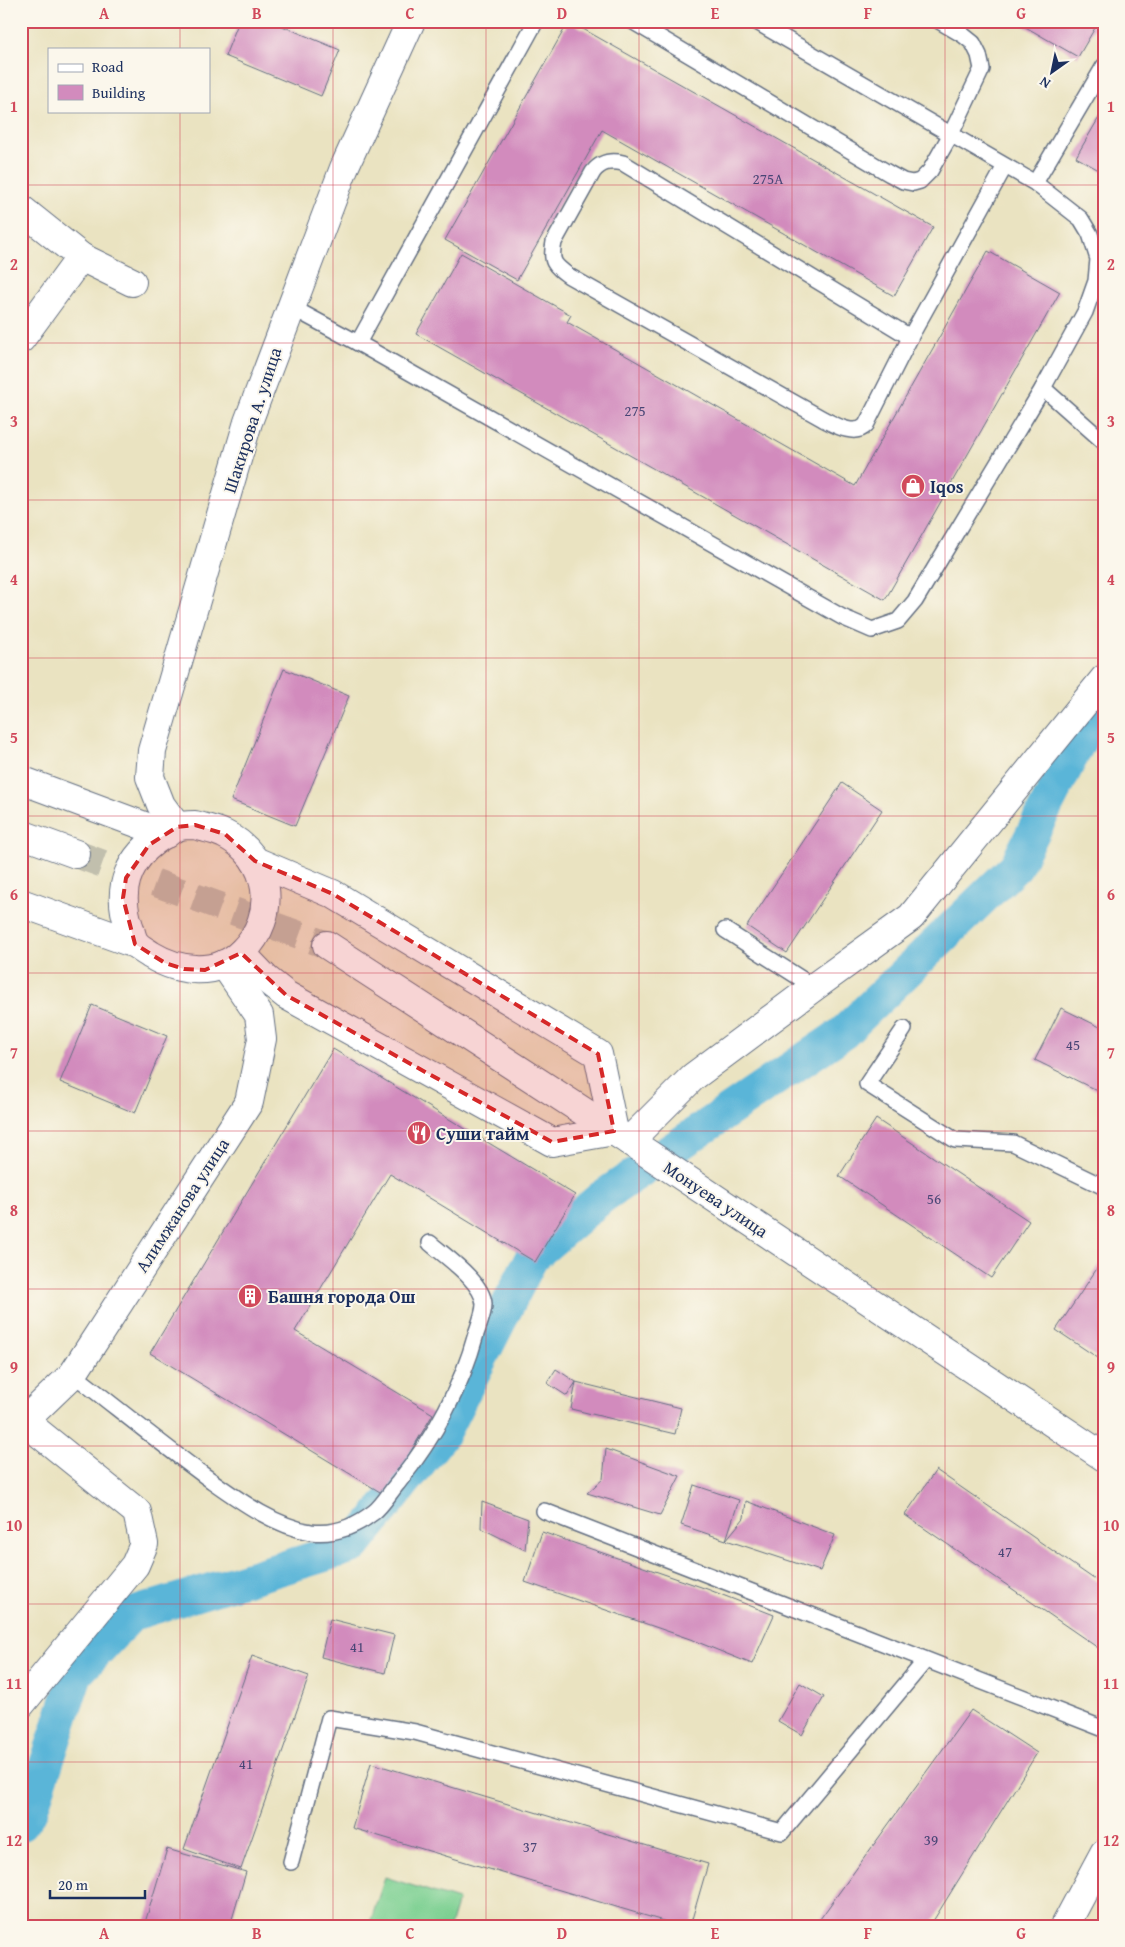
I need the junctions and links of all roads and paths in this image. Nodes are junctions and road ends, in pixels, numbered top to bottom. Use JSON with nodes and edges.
{"nodes":[{"id":1,"x":411,"y":21,"type":"edge"},
{"id":2,"x":536,"y":21,"type":"edge"},
{"id":3,"x":632,"y":21,"type":"edge"},
{"id":4,"x":755,"y":21,"type":"edge"},
{"id":5,"x":939,"y":21,"type":"edge"},
{"id":6,"x":1104,"y":66,"type":"edge"},
{"id":7,"x":951,"y":134,"type":"junction"},
{"id":8,"x":1005,"y":166,"type":"junction"},
{"id":9,"x":1035,"y":183,"type":"junction"},
{"id":10,"x":21,"y":209,"type":"edge"},
{"id":11,"x":80,"y":257,"type":"junction"},
{"id":12,"x":132,"y":282,"type":"dead end"},
{"id":13,"x":291,"y":307,"type":"junction"},
{"id":14,"x":910,"y":337,"type":"junction"},
{"id":15,"x":21,"y":339,"type":"edge"},
{"id":16,"x":358,"y":342,"type":"junction"},
{"id":17,"x":1043,"y":388,"type":"junction"},
{"id":18,"x":1104,"y":442,"type":"edge"},
{"id":19,"x":1104,"y":679,"type":"edge"},
{"id":20,"x":21,"y":780,"type":"edge"},
{"id":21,"x":171,"y":830,"type":"junction"},
{"id":22,"x":21,"y":834,"type":"edge"},
{"id":23,"x":76,"y":854,"type":"tunnel mouth"},
{"id":24,"x":255,"y":861,"type":"junction"},
{"id":25,"x":21,"y":903,"type":"edge"},
{"id":26,"x":725,"y":930,"type":"dead end"},
{"id":27,"x":135,"y":944,"type":"junction"},
{"id":28,"x":326,"y":945,"type":"tunnel mouth"},
{"id":29,"x":233,"y":959,"type":"junction"},
{"id":30,"x":814,"y":987,"type":"junction"},
{"id":31,"x":904,"y":1028,"type":"dead end"},
{"id":32,"x":629,"y":1141,"type":"junction"},
{"id":33,"x":1104,"y":1187,"type":"edge"},
{"id":34,"x":430,"y":1244,"type":"dead end"},
{"id":35,"x":73,"y":1374,"type":"junction"},
{"id":36,"x":23,"y":1422,"type":"edge"},
{"id":37,"x":1104,"y":1457,"type":"edge"},
{"id":38,"x":544,"y":1511,"type":"dead end"},
{"id":39,"x":925,"y":1661,"type":"junction"},
{"id":40,"x":21,"y":1704,"type":"edge"},
{"id":41,"x":1104,"y":1729,"type":"edge"},
{"id":42,"x":1104,"y":1853,"type":"edge"},
{"id":43,"x":291,"y":1862,"type":"dead end"},
{"id":44,"x":1065,"y":1926,"type":"edge"}],
"edges":[{"from":1,"to":13,"type":"main road","name":"Шакирова А. улица"},
{"from":2,"to":16,"type":"lane"},
{"from":3,"to":7,"type":"lane"},
{"from":4,"to":7,"type":"lane"},
{"from":5,"to":7,"type":"lane"},
{"from":6,"to":9,"type":"lane"},
{"from":7,"to":8,"type":"lane"},
{"from":8,"to":9,"type":"lane"},
{"from":8,"to":14,"type":"lane"},
{"from":9,"to":17,"type":"lane"},
{"from":10,"to":11,"type":"main road"},
{"from":11,"to":12,"type":"main road"},
{"from":11,"to":15,"type":"main road"},
{"from":13,"to":16,"type":"lane"},
{"from":13,"to":21,"type":"main road","name":"Шакирова А. улица"},
{"from":14,"to":14,"type":"lane"},
{"from":16,"to":17,"type":"lane"},
{"from":17,"to":18,"type":"lane"},
{"from":19,"to":30,"type":"main road"},
{"from":20,"to":21,"type":"main road"},
{"from":21,"to":24,"type":"main road"},
{"from":21,"to":27,"type":"main road"},
{"from":22,"to":23,"type":"main road"},
{"from":24,"to":29,"type":"main road"},
{"from":24,"to":32,"type":"main road"},
{"from":25,"to":27,"type":"main road"},
{"from":26,"to":30,"type":"lane"},
{"from":27,"to":29,"type":"main road"},
{"from":28,"to":32,"type":"main road","name":"Монуева улица"},
{"from":29,"to":32,"type":"main road"},
{"from":29,"to":35,"type":"main road","name":"Алимжанова улица"},
{"from":30,"to":32,"type":"main road"},
{"from":31,"to":33,"type":"lane"},
{"from":32,"to":37,"type":"main road","name":"Монуева улица"},
{"from":34,"to":35,"type":"lane"},
{"from":35,"to":36,"type":"main road","name":"Алимжанова улица"},
{"from":36,"to":40,"type":"main road"},
{"from":38,"to":39,"type":"lane"},
{"from":39,"to":41,"type":"lane"},
{"from":39,"to":43,"type":"lane"},
{"from":42,"to":44,"type":"main road"}]}
